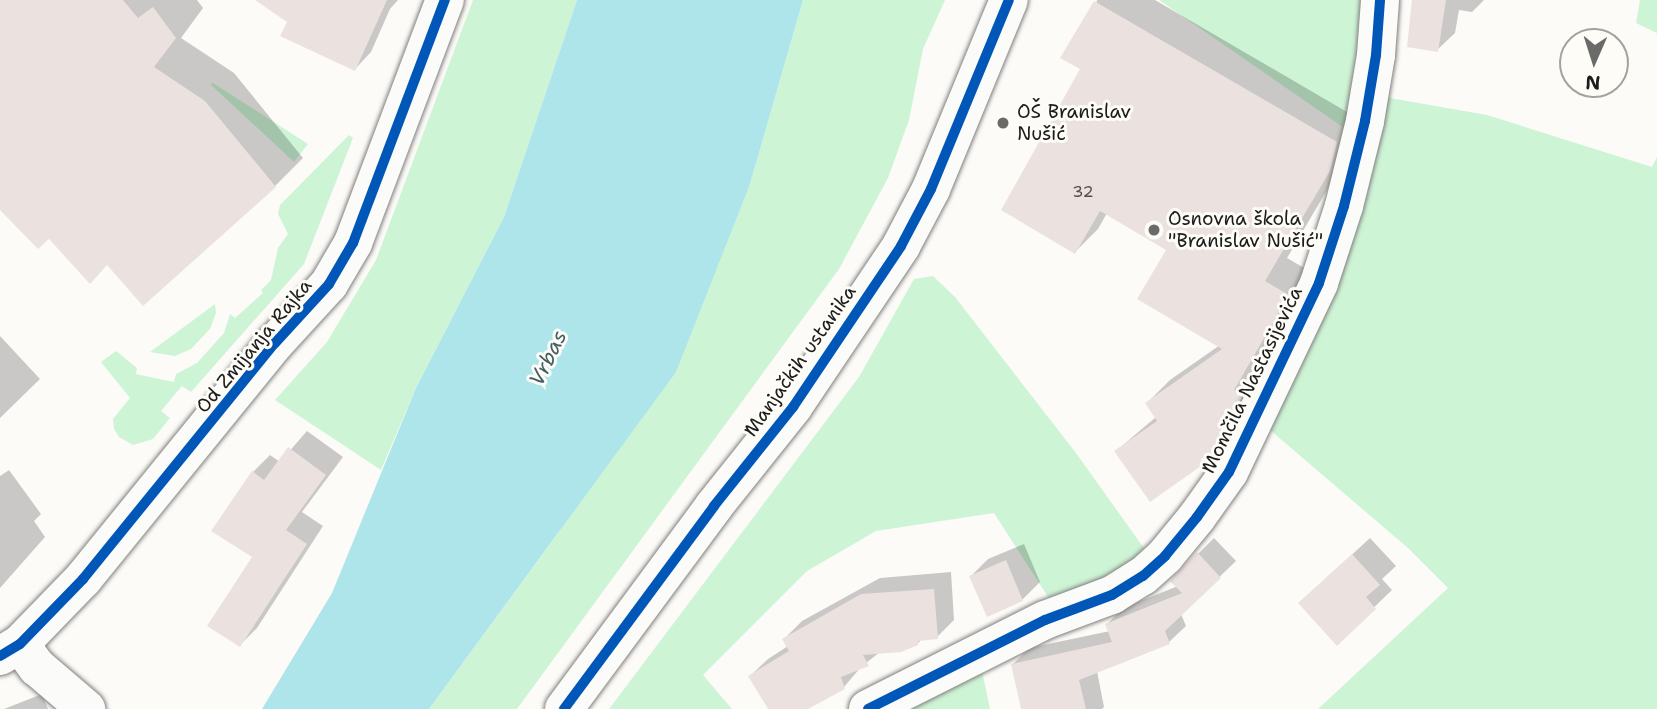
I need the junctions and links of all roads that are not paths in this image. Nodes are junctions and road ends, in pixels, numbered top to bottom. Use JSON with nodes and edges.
{"nodes":[{"id":1,"x":445,"y":0,"type":"edge"},
{"id":2,"x":1009,"y":0,"type":"edge"},
{"id":3,"x":1380,"y":0,"type":"edge"},
{"id":4,"x":10,"y":650,"type":"edge"},
{"id":5,"x":86,"y":709,"type":"edge"},
{"id":6,"x":564,"y":709,"type":"edge"},
{"id":7,"x":868,"y":709,"type":"edge"}],
"edges":[{"from":1,"to":4,"type":"street","name":"Od Zmijanja Rajka"},
{"from":2,"to":6,"type":"street","name":"Manjačkih ustanika"},
{"from":3,"to":7,"type":"street","name":"Momčila Nastasijevića"},
{"from":4,"to":5,"type":"street"}]}
